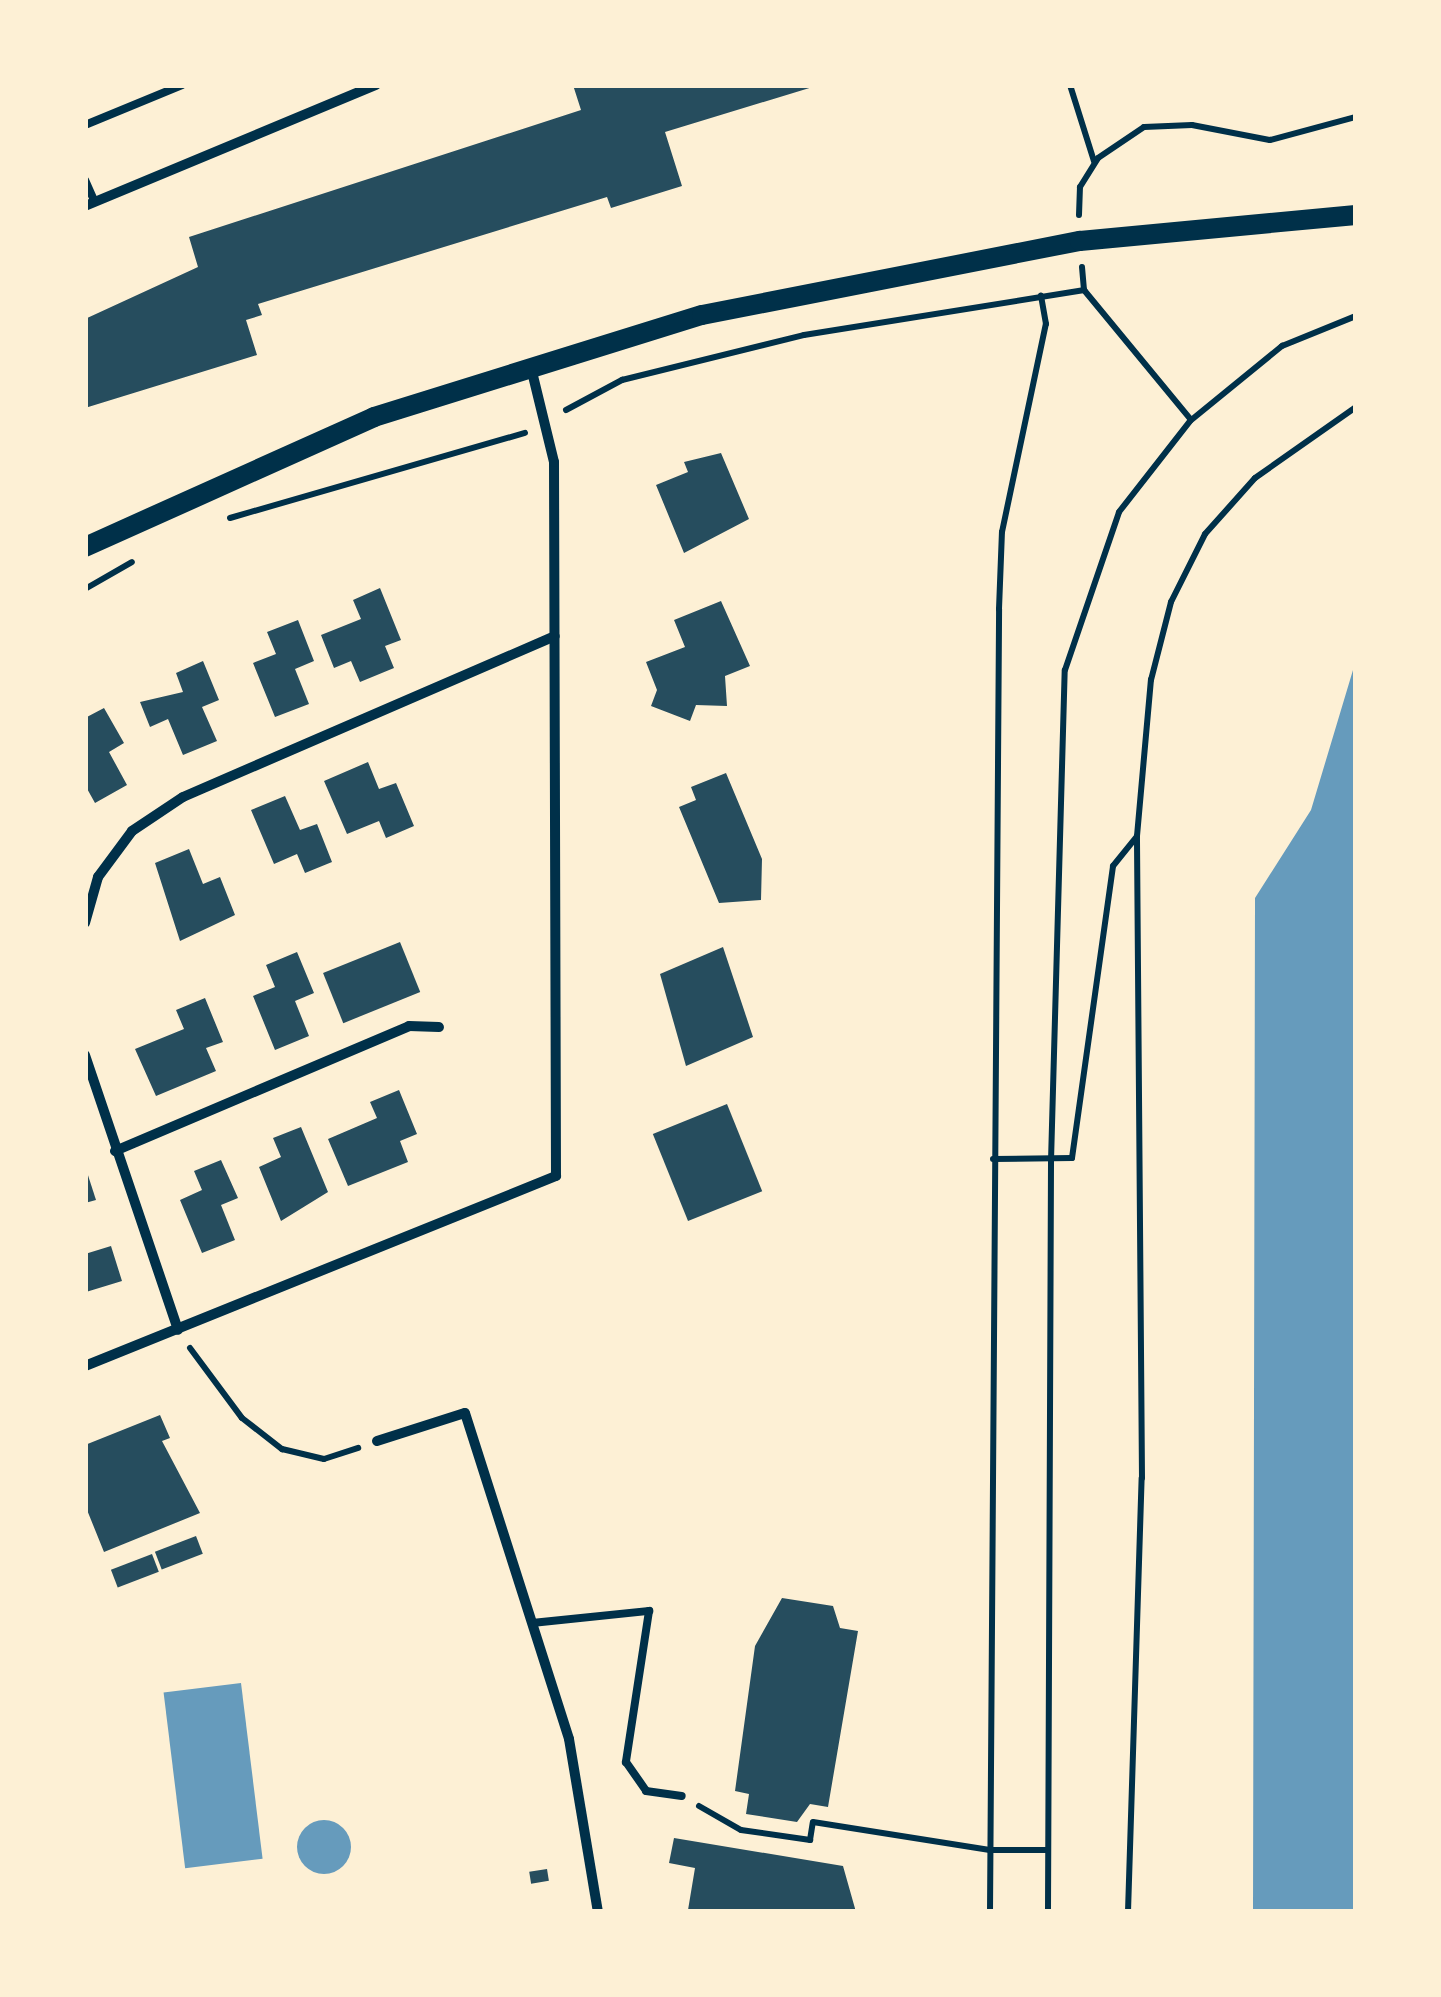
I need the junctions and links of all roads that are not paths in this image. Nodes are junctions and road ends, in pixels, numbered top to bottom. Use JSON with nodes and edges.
{"nodes":[{"id":1,"x":182,"y":85,"type":"edge"},
{"id":2,"x":376,"y":85,"type":"edge"},
{"id":3,"x":85,"y":126,"type":"edge"},
{"id":4,"x":85,"y":180,"type":"edge"},
{"id":5,"x":90,"y":204,"type":"edge"},
{"id":6,"x":1356,"y":215,"type":"edge"},
{"id":7,"x":529,"y":362,"type":"junction"},
{"id":8,"x":85,"y":547,"type":"edge"},
{"id":9,"x":555,"y":636,"type":"junction"},
{"id":10,"x":85,"y":923,"type":"edge"},
{"id":11,"x":438,"y":1026,"type":"dead end"},
{"id":12,"x":85,"y":1055,"type":"edge"},
{"id":13,"x":116,"y":1151,"type":"junction"},
{"id":14,"x":178,"y":1330,"type":"junction"},
{"id":15,"x":85,"y":1366,"type":"edge"},
{"id":16,"x":377,"y":1442,"type":"road end"},
{"id":17,"x":532,"y":1623,"type":"junction"},
{"id":18,"x":682,"y":1796,"type":"road end"},
{"id":19,"x":598,"y":1912,"type":"edge"}],
"edges":[{"from":1,"to":3,"type":"lane"},
{"from":2,"to":5,"type":"street"},
{"from":4,"to":5,"type":"lane"},
{"from":6,"to":7,"type":"main road"},
{"from":7,"to":8,"type":"main road"},
{"from":7,"to":9,"type":"street"},
{"from":9,"to":10,"type":"street"},
{"from":9,"to":14,"type":"street"},
{"from":11,"to":13,"type":"street"},
{"from":12,"to":13,"type":"street"},
{"from":13,"to":14,"type":"street"},
{"from":14,"to":15,"type":"street"},
{"from":16,"to":17,"type":"street"},
{"from":17,"to":18,"type":"lane"},
{"from":17,"to":19,"type":"street"}]}
